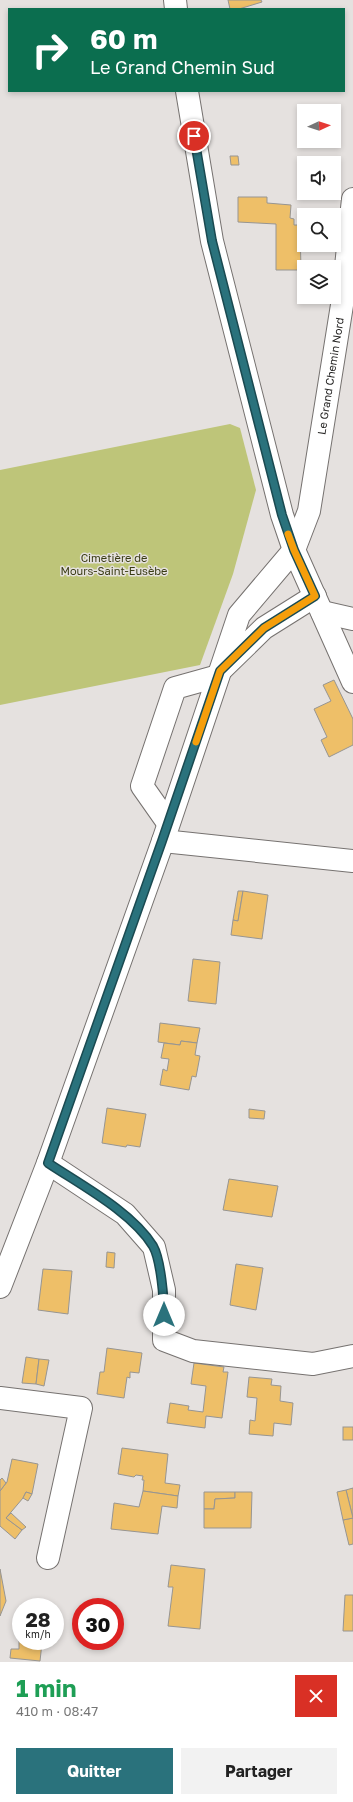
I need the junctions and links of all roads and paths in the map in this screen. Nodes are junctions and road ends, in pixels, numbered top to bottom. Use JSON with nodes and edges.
{"nodes":[{"id":1,"x":187,"y":92,"type":"edge"},
{"id":2,"x":353,"y":199,"type":"edge"},
{"id":3,"x":348,"y":301,"type":"edge"},
{"id":4,"x":294,"y":550,"type":"junction"},
{"id":5,"x":318,"y":604,"type":"junction"},
{"id":6,"x":353,"y":619,"type":"edge"},
{"id":7,"x":219,"y":673,"type":"junction"},
{"id":8,"x":353,"y":682,"type":"edge"},
{"id":9,"x":166,"y":832,"type":"junction"},
{"id":10,"x":353,"y":860,"type":"edge"},
{"id":11,"x":48,"y":1163,"type":"junction"},
{"id":12,"x":0,"y":1287,"type":"edge"},
{"id":13,"x":353,"y":1356,"type":"edge"},
{"id":14,"x":0,"y":1398,"type":"edge"},
{"id":15,"x":48,"y":1558,"type":"dead end"}],
"edges":[{"from":1,"to":4,"type":"street"},
{"from":2,"to":3,"type":"street","name":"Le Grand Chemin Nord"},
{"from":3,"to":4,"type":"street","name":"Le Grand Chemin Nord"},
{"from":4,"to":5,"type":"street"},
{"from":4,"to":7,"type":"street","name":"Le Grand Chemin Nord"},
{"from":5,"to":6,"type":"street"},
{"from":5,"to":7,"type":"street"},
{"from":5,"to":8,"type":"street"},
{"from":7,"to":9,"type":"street","name":"Le Grand Chemin Nord"},
{"from":7,"to":9,"type":"street"},
{"from":9,"to":10,"type":"street"},
{"from":9,"to":11,"type":"street","name":"Le Grand Chemin Nord"},
{"from":11,"to":12,"type":"street","name":"Le Grand Chemin Nord"},
{"from":11,"to":13,"type":"street"},
{"from":14,"to":15,"type":"street"}]}
